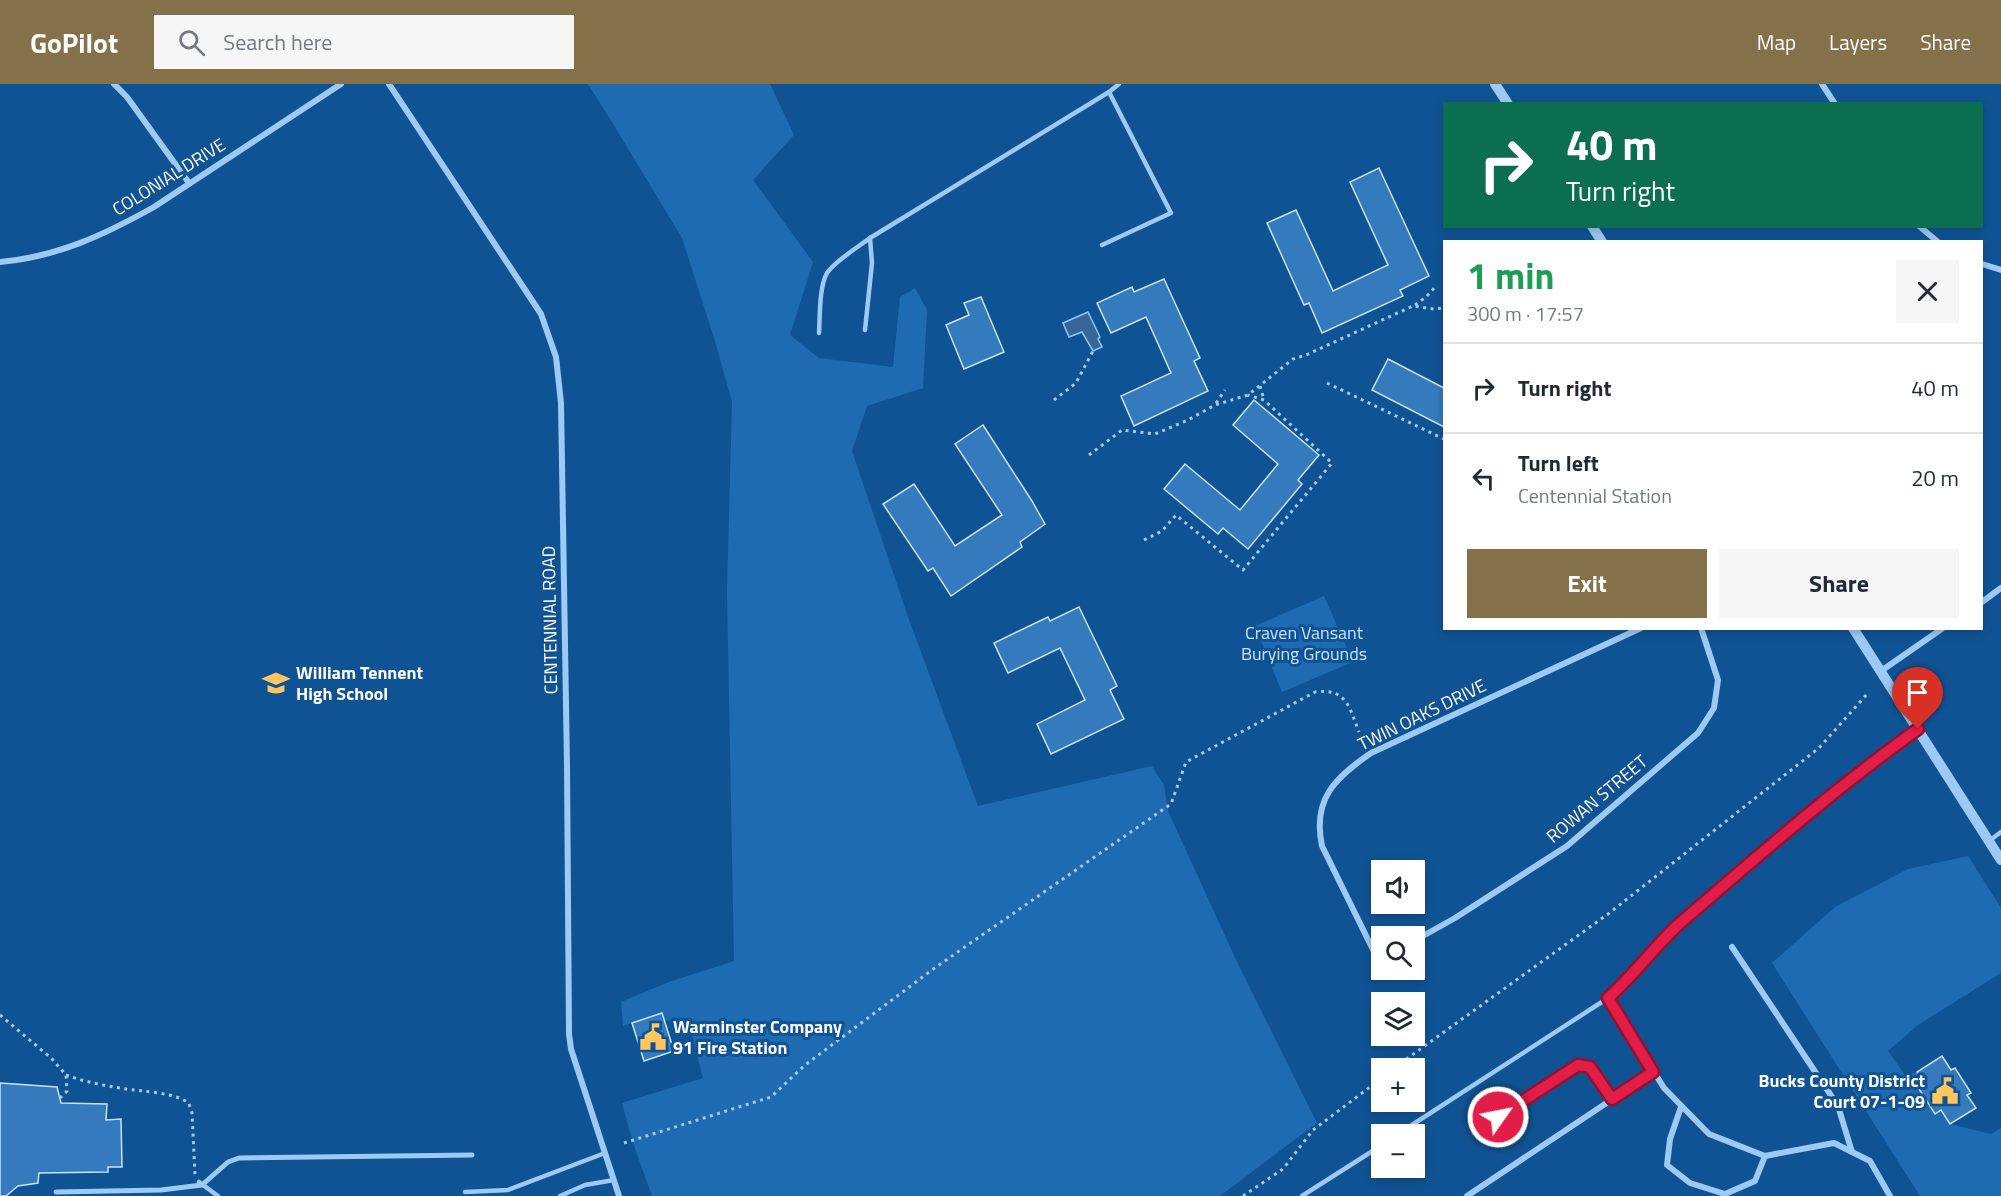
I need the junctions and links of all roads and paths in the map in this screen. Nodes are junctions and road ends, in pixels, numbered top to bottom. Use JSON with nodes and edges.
{"nodes":[{"id":1,"x":114,"y":84,"type":"edge"},
{"id":2,"x":341,"y":84,"type":"edge"},
{"id":3,"x":389,"y":84,"type":"edge"},
{"id":4,"x":1119,"y":84,"type":"edge"},
{"id":5,"x":1495,"y":84,"type":"edge"},
{"id":6,"x":1822,"y":84,"type":"edge"},
{"id":7,"x":1109,"y":92,"type":"junction"},
{"id":8,"x":1507,"y":102,"type":"edge"},
{"id":9,"x":1834,"y":102,"type":"edge"},
{"id":10,"x":189,"y":183,"type":"junction"},
{"id":11,"x":1921,"y":228,"type":"edge"},
{"id":12,"x":870,"y":238,"type":"junction"},
{"id":13,"x":1936,"y":240,"type":"edge"},
{"id":14,"x":1102,"y":245,"type":"dead end"},
{"id":15,"x":0,"y":262,"type":"edge"},
{"id":16,"x":1983,"y":264,"type":"edge"},
{"id":17,"x":2001,"y":270,"type":"edge"},
{"id":18,"x":1436,"y":286,"type":"dead end"},
{"id":19,"x":1413,"y":306,"type":"junction"},
{"id":20,"x":1443,"y":308,"type":"edge"},
{"id":21,"x":865,"y":330,"type":"dead end"},
{"id":22,"x":819,"y":333,"type":"dead end"},
{"id":23,"x":1093,"y":351,"type":"dead end"},
{"id":24,"x":1327,"y":383,"type":"dead end"},
{"id":25,"x":1260,"y":386,"type":"junction"},
{"id":26,"x":1225,"y":390,"type":"dead end"},
{"id":27,"x":1248,"y":394,"type":"junction"},
{"id":28,"x":1054,"y":400,"type":"dead end"},
{"id":29,"x":1264,"y":400,"type":"junction"},
{"id":30,"x":1215,"y":405,"type":"junction"},
{"id":31,"x":1443,"y":439,"type":"edge"},
{"id":32,"x":1089,"y":454,"type":"dead end"},
{"id":33,"x":1144,"y":540,"type":"dead end"},
{"id":34,"x":2001,"y":588,"type":"edge"},
{"id":35,"x":1983,"y":601,"type":"edge"},
{"id":36,"x":1637,"y":630,"type":"edge"},
{"id":37,"x":1702,"y":630,"type":"edge"},
{"id":38,"x":1854,"y":630,"type":"edge"},
{"id":39,"x":1939,"y":630,"type":"edge"},
{"id":40,"x":1881,"y":671,"type":"junction"},
{"id":41,"x":1868,"y":693,"type":"dead end"},
{"id":42,"x":1918,"y":729,"type":"junction"},
{"id":43,"x":1359,"y":732,"type":"dead end"},
{"id":44,"x":2001,"y":832,"type":"edge"},
{"id":45,"x":1989,"y":841,"type":"junction"},
{"id":46,"x":2001,"y":860,"type":"edge"},
{"id":47,"x":1425,"y":934,"type":"edge"},
{"id":48,"x":1371,"y":943,"type":"edge"},
{"id":49,"x":1732,"y":947,"type":"dead end"},
{"id":50,"x":1608,"y":998,"type":"junction"},
{"id":51,"x":0,"y":1015,"type":"edge"},
{"id":52,"x":1408,"y":1058,"type":"edge"},
{"id":53,"x":1653,"y":1072,"type":"junction"},
{"id":54,"x":66,"y":1075,"type":"junction"},
{"id":55,"x":1371,"y":1086,"type":"edge"},
{"id":56,"x":60,"y":1098,"type":"dead end"},
{"id":57,"x":1612,"y":1099,"type":"junction"},
{"id":58,"x":1681,"y":1107,"type":"junction"},
{"id":59,"x":1498,"y":1117,"type":"dead end"},
{"id":60,"x":1413,"y":1124,"type":"edge"},
{"id":61,"x":624,"y":1143,"type":"dead end"},
{"id":62,"x":1371,"y":1152,"type":"edge"},
{"id":63,"x":1852,"y":1152,"type":"junction"},
{"id":64,"x":605,"y":1153,"type":"junction"},
{"id":65,"x":472,"y":1155,"type":"dead end"},
{"id":66,"x":1765,"y":1156,"type":"junction"},
{"id":67,"x":614,"y":1180,"type":"junction"},
{"id":68,"x":201,"y":1183,"type":"junction"},
{"id":69,"x":56,"y":1192,"type":"dead end"},
{"id":70,"x":465,"y":1192,"type":"dead end"},
{"id":71,"x":509,"y":1193,"type":"edge"},
{"id":72,"x":218,"y":1196,"type":"edge"},
{"id":73,"x":560,"y":1196,"type":"edge"},
{"id":74,"x":619,"y":1196,"type":"edge"},
{"id":75,"x":1242,"y":1196,"type":"edge"},
{"id":76,"x":1302,"y":1196,"type":"edge"},
{"id":77,"x":1467,"y":1196,"type":"edge"},
{"id":78,"x":1890,"y":1196,"type":"edge"}],
"edges":[{"from":1,"to":10,"type":"street"},
{"from":2,"to":10,"type":"street","name":"COLONIAL DRIVE"},
{"from":3,"to":64,"type":"street","name":"CENTENNIAL ROAD"},
{"from":4,"to":7,"type":"lane"},
{"from":5,"to":8,"type":"street"},
{"from":6,"to":9,"type":"street"},
{"from":7,"to":12,"type":"lane"},
{"from":7,"to":14,"type":"lane"},
{"from":10,"to":15,"type":"street","name":"COLONIAL DRIVE"},
{"from":11,"to":13,"type":"street"},
{"from":12,"to":21,"type":"lane"},
{"from":12,"to":22,"type":"lane"},
{"from":16,"to":17,"type":"street"},
{"from":18,"to":19,"type":"path"},
{"from":19,"to":20,"type":"path"},
{"from":19,"to":25,"type":"path"},
{"from":23,"to":28,"type":"path"},
{"from":24,"to":31,"type":"path"},
{"from":25,"to":27,"type":"path"},
{"from":25,"to":29,"type":"path"},
{"from":26,"to":30,"type":"path"},
{"from":27,"to":29,"type":"path"},
{"from":27,"to":30,"type":"path"},
{"from":29,"to":33,"type":"path"},
{"from":30,"to":32,"type":"path"},
{"from":34,"to":35,"type":"street"},
{"from":36,"to":48,"type":"street","name":"TWIN OAKS DRIVE"},
{"from":37,"to":47,"type":"street","name":"ROWAN STREET"},
{"from":38,"to":40,"type":"street"},
{"from":39,"to":40,"type":"street"},
{"from":40,"to":42,"type":"street"},
{"from":41,"to":52,"type":"path"},
{"from":42,"to":45,"type":"street"},
{"from":42,"to":50,"type":"lane"},
{"from":43,"to":61,"type":"path"},
{"from":44,"to":45,"type":"lane"},
{"from":45,"to":46,"type":"street"},
{"from":49,"to":63,"type":"street"},
{"from":50,"to":53,"type":"street"},
{"from":50,"to":60,"type":"lane"},
{"from":51,"to":54,"type":"path"},
{"from":53,"to":57,"type":"street"},
{"from":53,"to":58,"type":"street"},
{"from":54,"to":56,"type":"path"},
{"from":54,"to":68,"type":"path"},
{"from":55,"to":75,"type":"path"},
{"from":57,"to":59,"type":"lane"},
{"from":57,"to":77,"type":"street"},
{"from":58,"to":66,"type":"street"},
{"from":58,"to":66,"type":"street"},
{"from":62,"to":76,"type":"lane"},
{"from":63,"to":66,"type":"street"},
{"from":63,"to":78,"type":"street"},
{"from":64,"to":67,"type":"street","name":"CENTENNIAL ROAD"},
{"from":64,"to":71,"type":"lane"},
{"from":65,"to":68,"type":"street"},
{"from":67,"to":73,"type":"lane"},
{"from":67,"to":74,"type":"street","name":"CENTENNIAL ROAD"},
{"from":68,"to":69,"type":"street"},
{"from":68,"to":72,"type":"lane"},
{"from":70,"to":71,"type":"lane"}]}
